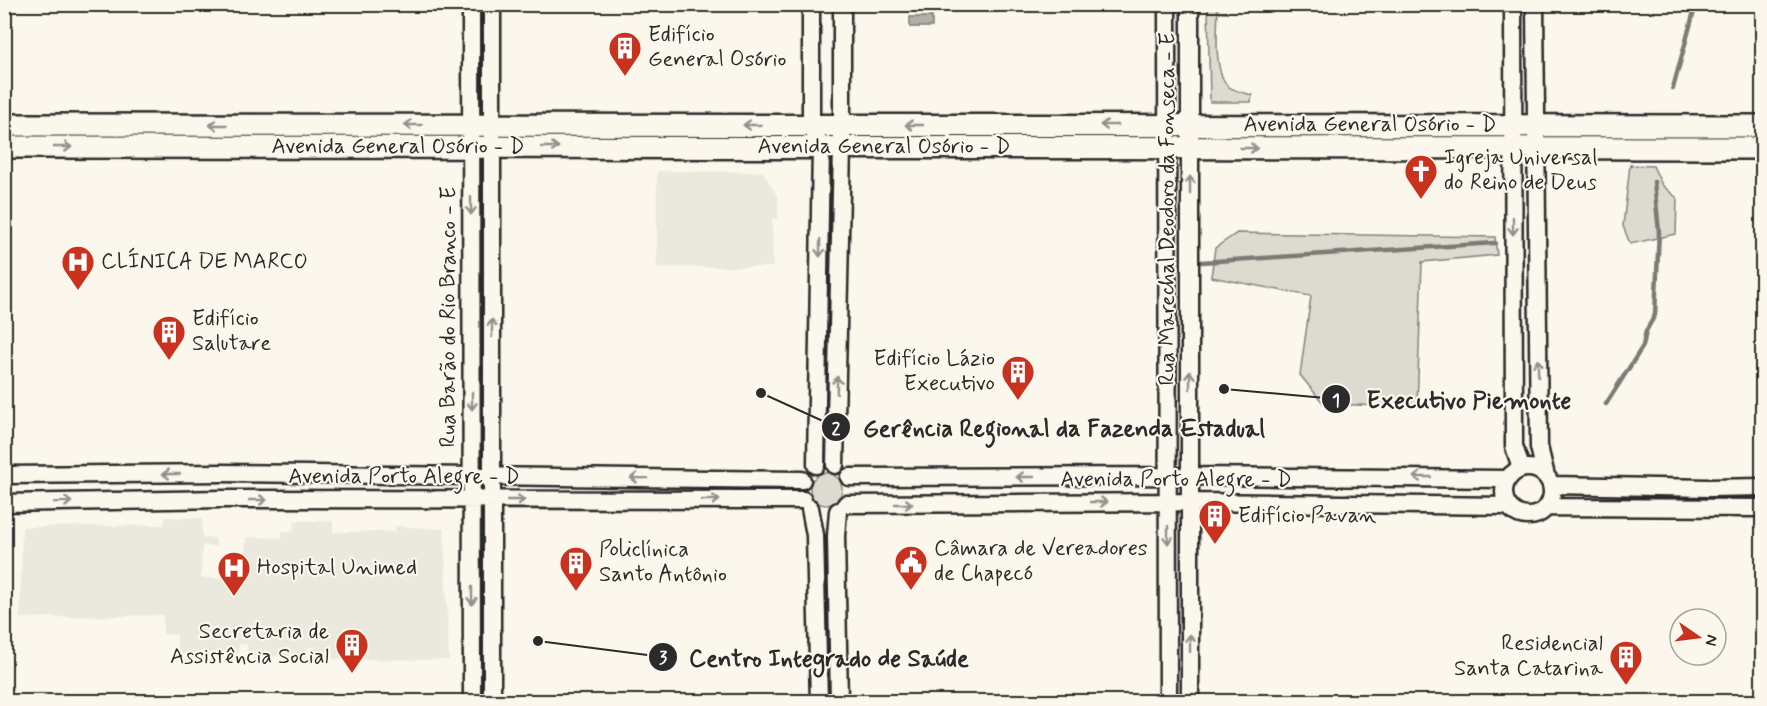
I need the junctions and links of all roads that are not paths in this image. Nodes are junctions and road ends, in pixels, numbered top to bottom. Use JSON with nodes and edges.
{"nodes":[{"id":1,"x":471,"y":4,"type":"edge"},
{"id":2,"x":492,"y":4,"type":"edge"},
{"id":3,"x":811,"y":4,"type":"edge"},
{"id":4,"x":842,"y":4,"type":"edge"},
{"id":5,"x":1167,"y":4,"type":"edge"},
{"id":6,"x":1190,"y":4,"type":"edge"},
{"id":7,"x":1513,"y":4,"type":"edge"},
{"id":8,"x":1535,"y":4,"type":"edge"},
{"id":9,"x":1513,"y":124,"type":"junction"},
{"id":10,"x":4,"y":125,"type":"edge"},
{"id":11,"x":482,"y":125,"type":"junction"},
{"id":12,"x":842,"y":125,"type":"junction"},
{"id":13,"x":1536,"y":125,"type":"junction"},
{"id":14,"x":811,"y":126,"type":"junction"},
{"id":15,"x":1167,"y":126,"type":"junction"},
{"id":16,"x":1190,"y":126,"type":"junction"},
{"id":17,"x":1762,"y":126,"type":"edge"},
{"id":18,"x":4,"y":147,"type":"edge"},
{"id":19,"x":482,"y":147,"type":"junction"},
{"id":20,"x":832,"y":147,"type":"junction"},
{"id":21,"x":1513,"y":147,"type":"junction"},
{"id":22,"x":1536,"y":147,"type":"junction"},
{"id":23,"x":1167,"y":148,"type":"junction"},
{"id":24,"x":1190,"y":148,"type":"junction"},
{"id":25,"x":1762,"y":148,"type":"edge"},
{"id":26,"x":820,"y":219,"type":"junction"},
{"id":27,"x":841,"y":219,"type":"junction"},
{"id":28,"x":816,"y":465,"type":"junction"},
{"id":29,"x":836,"y":465,"type":"junction"},
{"id":30,"x":1521,"y":468,"type":"junction"},
{"id":31,"x":203,"y":474,"type":"junction"},
{"id":32,"x":4,"y":475,"type":"edge"},
{"id":33,"x":472,"y":476,"type":"junction"},
{"id":34,"x":492,"y":476,"type":"junction"},
{"id":35,"x":1167,"y":476,"type":"junction"},
{"id":36,"x":1190,"y":476,"type":"junction"},
{"id":37,"x":849,"y":477,"type":"junction"},
{"id":38,"x":1507,"y":479,"type":"junction"},
{"id":39,"x":802,"y":480,"type":"junction"},
{"id":40,"x":1549,"y":480,"type":"junction"},
{"id":41,"x":4,"y":481,"type":"edge"},
{"id":42,"x":1762,"y":487,"type":"edge"},
{"id":43,"x":4,"y":497,"type":"edge"},
{"id":44,"x":203,"y":500,"type":"junction"},
{"id":45,"x":472,"y":500,"type":"junction"},
{"id":46,"x":492,"y":500,"type":"junction"},
{"id":47,"x":1168,"y":502,"type":"junction"},
{"id":48,"x":1190,"y":502,"type":"junction"},
{"id":49,"x":4,"y":503,"type":"edge"},
{"id":50,"x":807,"y":504,"type":"junction"},
{"id":51,"x":1507,"y":506,"type":"junction"},
{"id":52,"x":842,"y":507,"type":"junction"},
{"id":53,"x":1548,"y":507,"type":"junction"},
{"id":54,"x":1762,"y":508,"type":"edge"},
{"id":55,"x":472,"y":702,"type":"edge"},
{"id":56,"x":492,"y":702,"type":"edge"},
{"id":57,"x":819,"y":702,"type":"edge"},
{"id":58,"x":839,"y":702,"type":"edge"},
{"id":59,"x":1168,"y":702,"type":"edge"},
{"id":60,"x":1190,"y":702,"type":"edge"}],
"edges":[{"from":1,"to":11,"type":"street","name":"Rua Barão do Rio Branco - E"},
{"from":2,"to":11,"type":"street","name":"Rua Barão do Rio Branco - E"},
{"from":3,"to":14,"type":"street"},
{"from":4,"to":12,"type":"street"},
{"from":5,"to":15,"type":"street","name":"Rua Marechal Deodoro da Fonseca - E"},
{"from":6,"to":16,"type":"street","name":"Rua Marechal Deodoro da Fonseca - E"},
{"from":7,"to":9,"type":"street"},
{"from":8,"to":13,"type":"street"},
{"from":9,"to":13,"type":"main road","name":"Avenida General Osório - D"},
{"from":9,"to":16,"type":"main road","name":"Avenida General Osório - D"},
{"from":9,"to":21,"type":"street"},
{"from":11,"to":10,"type":"main road","name":"Avenida General Osório - D","one_way":true},
{"from":14,"to":11,"type":"main road","name":"Avenida General Osório - D","one_way":true},
{"from":11,"to":19,"type":"street","name":"Rua Barão do Rio Branco - E"},
{"from":12,"to":14,"type":"main road","name":"Avenida General Osório - D"},
{"from":15,"to":12,"type":"main road","name":"Avenida General Osório - D","one_way":true},
{"from":12,"to":20,"type":"street"},
{"from":13,"to":17,"type":"main road","name":"Avenida General Osório - D"},
{"from":13,"to":22,"type":"street"},
{"from":14,"to":20,"type":"street"},
{"from":15,"to":16,"type":"main road","name":"Avenida General Osório - D"},
{"from":15,"to":23,"type":"street","name":"Rua Marechal Deodoro da Fonseca - E"},
{"from":16,"to":24,"type":"street","name":"Rua Marechal Deodoro da Fonseca - E"},
{"from":18,"to":19,"type":"main road","name":"Avenida General Osório - D","one_way":true},
{"from":19,"to":20,"type":"main road","name":"Avenida General Osório - D","one_way":true},
{"from":19,"to":33,"type":"street","name":"Rua Barão do Rio Branco - E","one_way":true},
{"from":34,"to":19,"type":"street","name":"Rua Barão do Rio Branco - E","one_way":true},
{"from":20,"to":23,"type":"main road","name":"Avenida General Osório - D"},
{"from":20,"to":26,"type":"street"},
{"from":20,"to":27,"type":"street"},
{"from":21,"to":22,"type":"main road","name":"Avenida General Osório - D"},
{"from":24,"to":21,"type":"main road","name":"Avenida General Osório - D","one_way":true},
{"from":21,"to":30,"type":"street","one_way":true},
{"from":22,"to":25,"type":"main road","name":"Avenida General Osório - D"},
{"from":40,"to":22,"type":"street","one_way":true},
{"from":23,"to":24,"type":"main road","name":"Avenida General Osório - D"},
{"from":23,"to":35,"type":"street","name":"Rua Marechal Deodoro da Fonseca - E"},
{"from":36,"to":24,"type":"street","name":"Rua Marechal Deodoro da Fonseca - E","one_way":true},
{"from":26,"to":27,"type":"street"},
{"from":26,"to":28,"type":"street","one_way":true},
{"from":29,"to":27,"type":"street","one_way":true},
{"from":28,"to":29,"type":"street"},
{"from":28,"to":39,"type":"street"},
{"from":29,"to":37,"type":"street"},
{"from":30,"to":38,"type":"street"},
{"from":30,"to":40,"type":"street"},
{"from":31,"to":32,"type":"street","name":"Avenida Porto Alegre - D","one_way":true},
{"from":31,"to":33,"type":"street","name":"Avenida Porto Alegre - D"},
{"from":31,"to":44,"type":"street"},
{"from":33,"to":34,"type":"street","name":"Avenida Porto Alegre - D"},
{"from":33,"to":45,"type":"street","name":"Rua Barão do Rio Branco - E"},
{"from":39,"to":34,"type":"street","name":"Avenida Porto Alegre - D","one_way":true},
{"from":34,"to":46,"type":"street","name":"Rua Barão do Rio Branco - E"},
{"from":35,"to":36,"type":"street","name":"Avenida Porto Alegre - D"},
{"from":35,"to":37,"type":"street","name":"Avenida Porto Alegre - D","one_way":true},
{"from":35,"to":47,"type":"street","name":"Rua Marechal Deodoro da Fonseca - E"},
{"from":38,"to":36,"type":"street","name":"Avenida Porto Alegre - D","one_way":true},
{"from":36,"to":48,"type":"street","name":"Rua Marechal Deodoro da Fonseca - E"},
{"from":37,"to":52,"type":"street"},
{"from":38,"to":51,"type":"street"},
{"from":39,"to":50,"type":"street"},
{"from":40,"to":42,"type":"street"},
{"from":40,"to":53,"type":"street"},
{"from":41,"to":43,"type":"street"},
{"from":44,"to":45,"type":"street","name":"Avenida Porto Alegre - D","one_way":true},
{"from":49,"to":44,"type":"street","name":"Avenida Porto Alegre - D","one_way":true},
{"from":45,"to":46,"type":"street","name":"Avenida Porto Alegre - D"},
{"from":45,"to":55,"type":"street","name":"Rua Barão do Rio Branco - E","one_way":true},
{"from":46,"to":50,"type":"street","name":"Avenida Porto Alegre - D","one_way":true},
{"from":46,"to":56,"type":"street","name":"Rua Barão do Rio Branco - E"},
{"from":47,"to":48,"type":"street","name":"Avenida Porto Alegre - D"},
{"from":52,"to":47,"type":"street","name":"Avenida Porto Alegre - D","one_way":true},
{"from":47,"to":59,"type":"street","name":"Rua Marechal Deodoro da Fonseca - E","one_way":true},
{"from":48,"to":51,"type":"street","name":"Avenida Porto Alegre - D"},
{"from":60,"to":48,"type":"street","name":"Rua Marechal Deodoro da Fonseca - E","one_way":true},
{"from":50,"to":52,"type":"street"},
{"from":50,"to":57,"type":"street"},
{"from":51,"to":53,"type":"street"},
{"from":52,"to":58,"type":"street"},
{"from":53,"to":54,"type":"street"}]}
